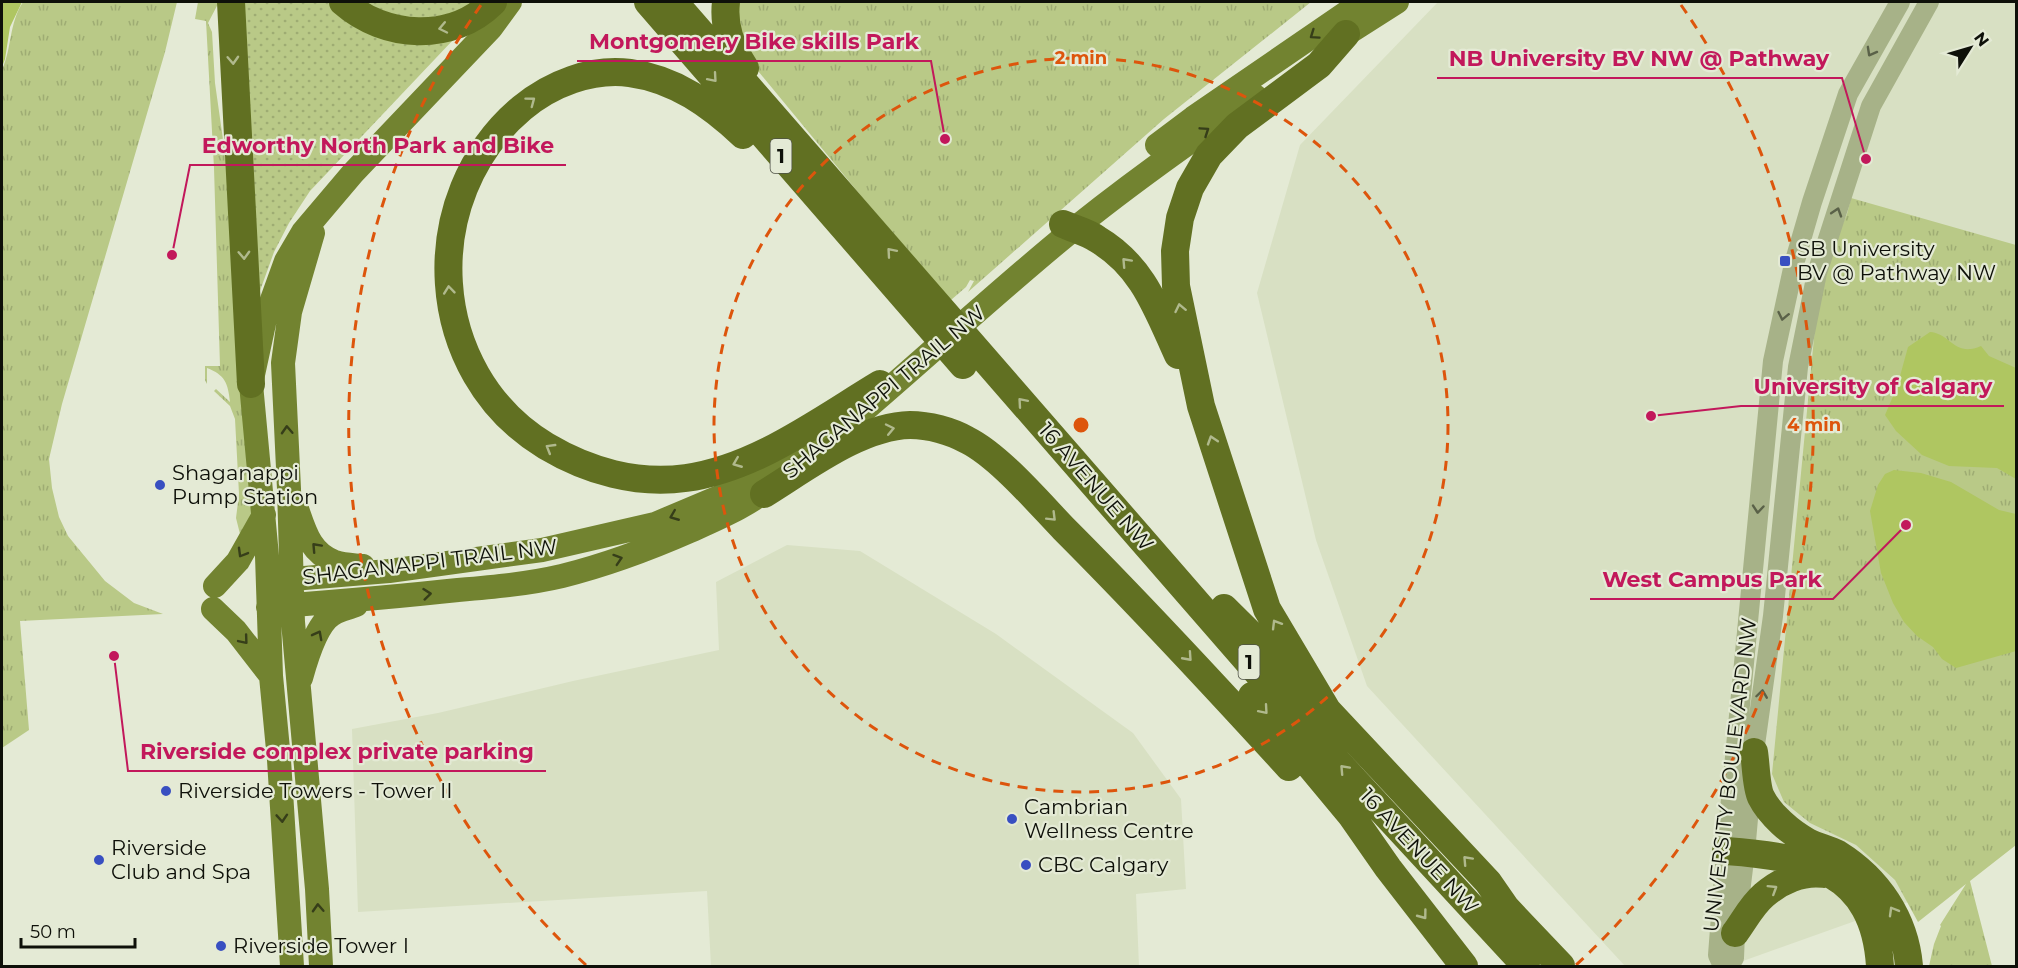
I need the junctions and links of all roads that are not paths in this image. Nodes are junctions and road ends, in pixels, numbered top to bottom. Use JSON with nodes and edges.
{"nodes":[{"id":1,"x":231,"y":2,"type":"edge"},
{"id":2,"x":343,"y":2,"type":"edge"},
{"id":3,"x":493,"y":2,"type":"edge"},
{"id":4,"x":510,"y":2,"type":"edge"},
{"id":5,"x":648,"y":2,"type":"edge"},
{"id":6,"x":674,"y":2,"type":"edge"},
{"id":7,"x":726,"y":2,"type":"edge"},
{"id":8,"x":1362,"y":2,"type":"edge"},
{"id":9,"x":1397,"y":2,"type":"edge"},
{"id":10,"x":1900,"y":2,"type":"edge"},
{"id":11,"x":1929,"y":2,"type":"edge"},
{"id":12,"x":1346,"y":34,"type":"junction"},
{"id":13,"x":799,"y":146,"type":"junction"},
{"id":14,"x":318,"y":216,"type":"junction"},
{"id":15,"x":1069,"y":226,"type":"junction"},
{"id":16,"x":914,"y":298,"type":"junction"},
{"id":17,"x":971,"y":359,"type":"junction"},
{"id":18,"x":251,"y":384,"type":"junction"},
{"id":19,"x":880,"y":384,"type":"junction"},
{"id":20,"x":1202,"y":406,"type":"junction"},
{"id":21,"x":1051,"y":435,"type":"junction"},
{"id":22,"x":290,"y":489,"type":"junction"},
{"id":23,"x":764,"y":494,"type":"junction"},
{"id":24,"x":264,"y":514,"type":"junction"},
{"id":25,"x":389,"y":571,"type":"junction"},
{"id":26,"x":292,"y":580,"type":"junction"},
{"id":27,"x":268,"y":581,"type":"junction"},
{"id":28,"x":369,"y":600,"type":"junction"},
{"id":29,"x":293,"y":605,"type":"junction"},
{"id":30,"x":268,"y":607,"type":"junction"},
{"id":31,"x":271,"y":676,"type":"junction"},
{"id":32,"x":297,"y":689,"type":"junction"},
{"id":33,"x":1327,"y":710,"type":"junction"},
{"id":34,"x":1754,"y":752,"type":"junction"},
{"id":35,"x":1807,"y":842,"type":"junction"},
{"id":36,"x":1736,"y":844,"type":"junction"},
{"id":37,"x":1388,"y":868,"type":"junction"},
{"id":38,"x":1840,"y":879,"type":"junction"},
{"id":39,"x":1488,"y":882,"type":"junction"},
{"id":40,"x":1735,"y":933,"type":"junction"},
{"id":41,"x":291,"y":966,"type":"edge"},
{"id":42,"x":321,"y":966,"type":"edge"},
{"id":43,"x":1464,"y":966,"type":"edge"},
{"id":44,"x":1526,"y":966,"type":"edge"},
{"id":45,"x":1561,"y":966,"type":"edge"},
{"id":46,"x":1576,"y":966,"type":"edge"},
{"id":47,"x":1723,"y":966,"type":"edge"},
{"id":48,"x":1728,"y":966,"type":"edge"},
{"id":49,"x":1881,"y":966,"type":"edge"},
{"id":50,"x":1909,"y":966,"type":"edge"}],
"edges":[{"from":1,"to":18,"type":"highway","one_way":true},
{"from":3,"to":2,"type":"highway","one_way":true},
{"from":4,"to":14,"type":"main road"},
{"from":5,"to":16,"type":"highway","name":"16 AVENUE NW","number":"1","one_way":true},
{"from":6,"to":13,"type":"highway","name":"16 AVENUE NW","number":"1"},
{"from":7,"to":13,"type":"highway"},
{"from":8,"to":15,"type":"main road","name":"SHAGANAPPI TRAIL NW","one_way":true},
{"from":9,"to":12,"type":"main road","name":"SHAGANAPPI TRAIL NW"},
{"from":10,"to":36,"type":"street","name":"UNIVERSITY BOULEVARD NW","one_way":true},
{"from":34,"to":11,"type":"street","name":"UNIVERSITY BOULEVARD NW","one_way":true},
{"from":15,"to":12,"type":"main road","name":"SHAGANAPPI TRAIL NW","one_way":true},
{"from":20,"to":12,"type":"highway","one_way":true},
{"from":16,"to":13,"type":"highway","name":"16 AVENUE NW","number":"1","one_way":true},
{"from":14,"to":18,"type":"main road"},
{"from":22,"to":14,"type":"main road","one_way":true},
{"from":15,"to":19,"type":"main road","name":"SHAGANAPPI TRAIL NW"},
{"from":20,"to":15,"type":"highway","one_way":true},
{"from":15,"to":23,"type":"main road","name":"SHAGANAPPI TRAIL NW"},
{"from":16,"to":17,"type":"highway","name":"16 AVENUE NW","number":"1"},
{"from":19,"to":16,"type":"highway","one_way":true},
{"from":21,"to":17,"type":"highway","name":"16 AVENUE NW","number":"1","one_way":true},
{"from":17,"to":37,"type":"highway","name":"16 AVENUE NW","number":"1","one_way":true},
{"from":18,"to":24,"type":"main road"},
{"from":19,"to":25,"type":"main road","name":"SHAGANAPPI TRAIL NW","one_way":true},
{"from":33,"to":20,"type":"highway","one_way":true},
{"from":21,"to":33,"type":"highway"},
{"from":44,"to":21,"type":"highway","name":"16 AVENUE NW","number":"1","one_way":true},
{"from":25,"to":22,"type":"main road","one_way":true},
{"from":22,"to":26,"type":"main road"},
{"from":28,"to":23,"type":"main road","name":"SHAGANAPPI TRAIL NW","one_way":true},
{"from":23,"to":37,"type":"highway","one_way":true},
{"from":24,"to":27,"type":"main road"},
{"from":24,"to":31,"type":"main road","one_way":true},
{"from":25,"to":26,"type":"main road","name":"SHAGANAPPI TRAIL NW"},
{"from":26,"to":27,"type":"main road","name":"SHAGANAPPI TRAIL NW"},
{"from":26,"to":29,"type":"main road"},
{"from":27,"to":30,"type":"main road"},
{"from":28,"to":29,"type":"main road","name":"SHAGANAPPI TRAIL NW"},
{"from":32,"to":28,"type":"main road","one_way":true},
{"from":29,"to":30,"type":"main road","name":"SHAGANAPPI TRAIL NW"},
{"from":29,"to":32,"type":"main road"},
{"from":30,"to":31,"type":"main road"},
{"from":31,"to":41,"type":"main road","one_way":true},
{"from":42,"to":32,"type":"main road","one_way":true},
{"from":39,"to":33,"type":"highway","one_way":true},
{"from":34,"to":35,"type":"highway"},
{"from":34,"to":36,"type":"street","name":"UNIVERSITY BOULEVARD NW"},
{"from":35,"to":36,"type":"highway"},
{"from":50,"to":35,"type":"highway","one_way":true},
{"from":36,"to":38,"type":"highway"},
{"from":36,"to":40,"type":"street","name":"UNIVERSITY BOULEVARD NW"},
{"from":36,"to":47,"type":"street","name":"UNIVERSITY BOULEVARD NW"},
{"from":37,"to":43,"type":"highway","name":"16 AVENUE NW","number":"1","one_way":true},
{"from":40,"to":38,"type":"highway","one_way":true},
{"from":38,"to":49,"type":"highway"},
{"from":39,"to":45,"type":"highway"},
{"from":39,"to":46,"type":"highway"},
{"from":40,"to":48,"type":"street","name":"UNIVERSITY BOULEVARD NW"}]}
